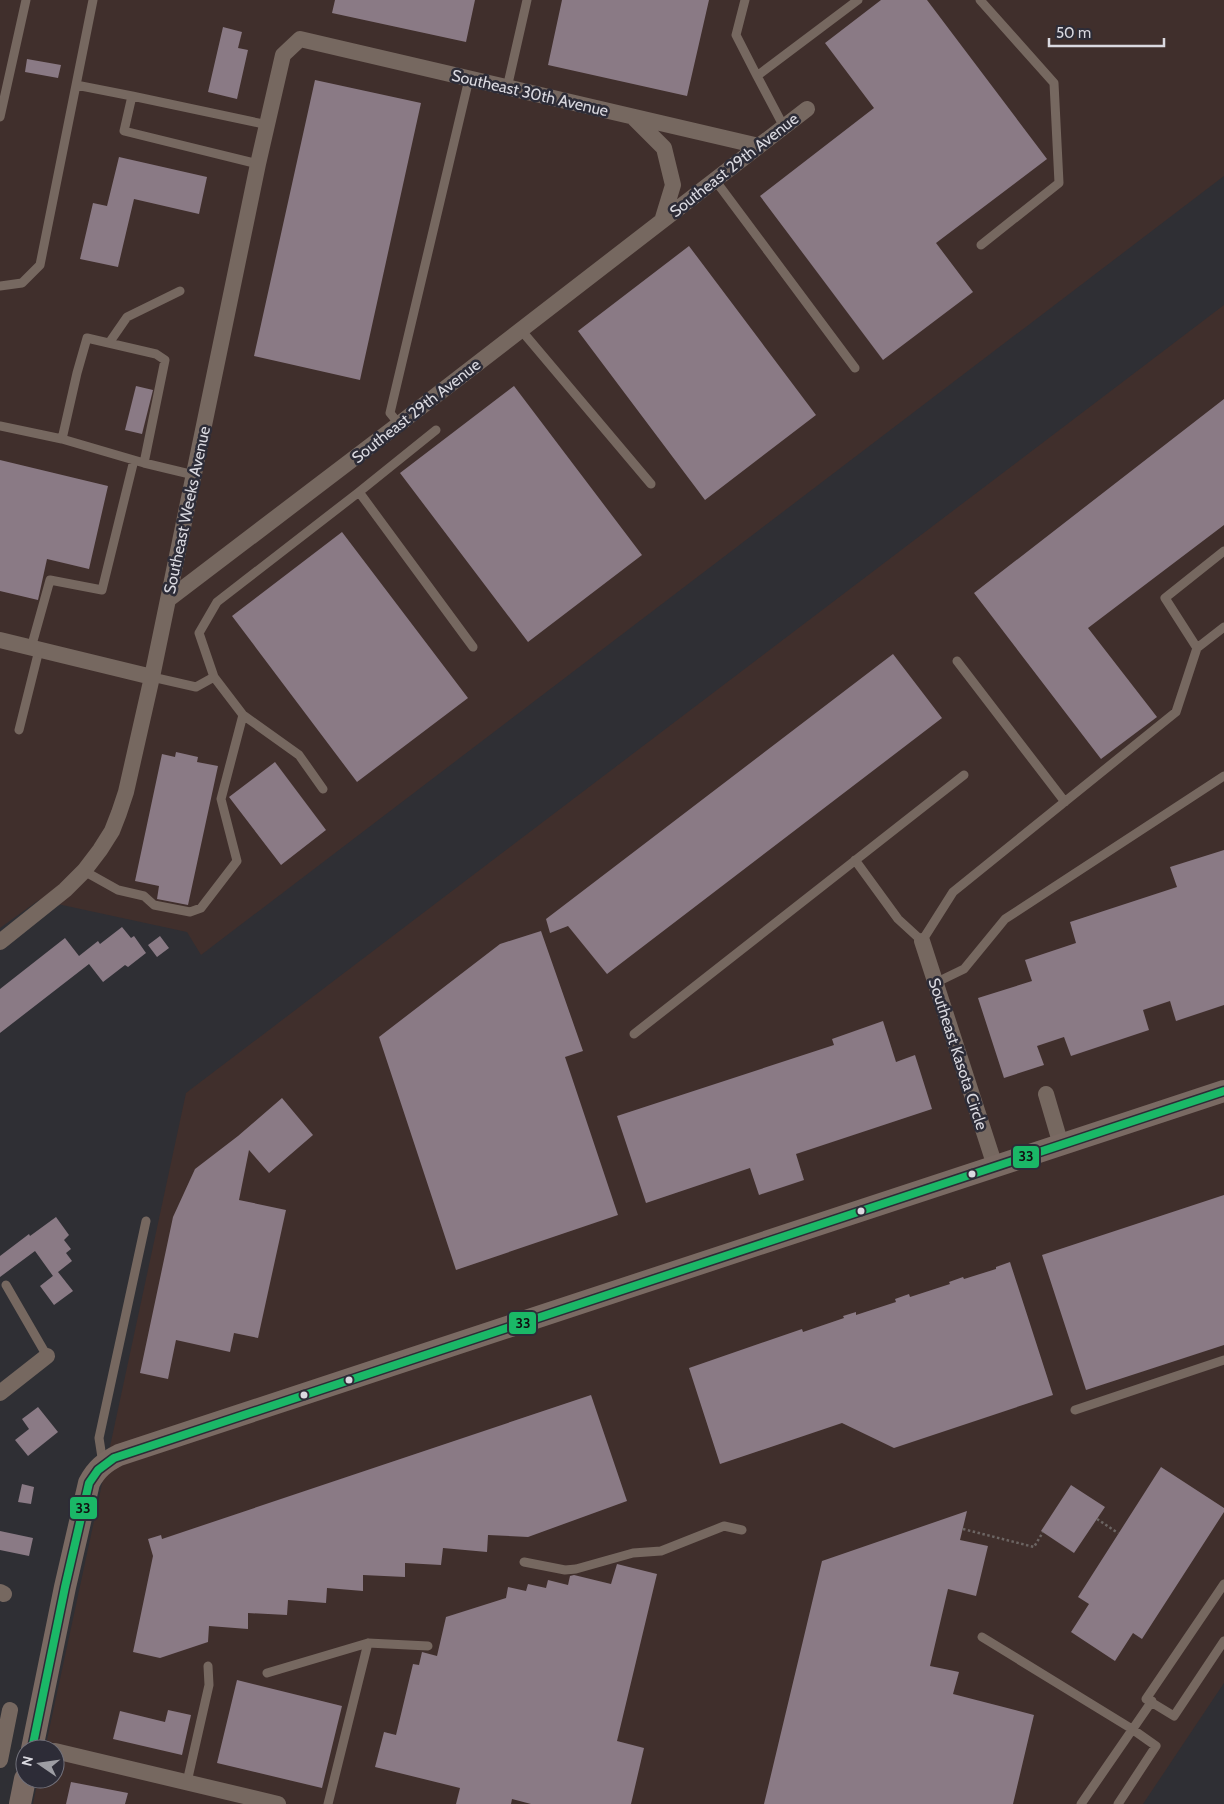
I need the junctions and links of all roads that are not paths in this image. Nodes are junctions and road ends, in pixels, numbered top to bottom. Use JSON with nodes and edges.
{"nodes":[{"id":1,"x":26,"y":0,"type":"edge"},
{"id":2,"x":93,"y":0,"type":"edge"},
{"id":3,"x":527,"y":0,"type":"edge"},
{"id":4,"x":745,"y":0,"type":"edge"},
{"id":5,"x":858,"y":0,"type":"edge"},
{"id":6,"x":980,"y":0,"type":"edge"},
{"id":7,"x":300,"y":39,"type":"joint"},
{"id":8,"x":757,"y":76,"type":"junction"},
{"id":9,"x":469,"y":79,"type":"junction"},
{"id":10,"x":76,"y":85,"type":"junction"},
{"id":11,"x":506,"y":88,"type":"junction"},
{"id":12,"x":132,"y":96,"type":"junction"},
{"id":13,"x":807,"y":109,"type":"dead end"},
{"id":14,"x":632,"y":116,"type":"junction"},
{"id":15,"x":0,"y":117,"type":"edge"},
{"id":16,"x":268,"y":125,"type":"junction"},
{"id":17,"x":784,"y":127,"type":"junction"},
{"id":18,"x":759,"y":146,"type":"junction"},
{"id":19,"x":258,"y":164,"type":"junction"},
{"id":20,"x":715,"y":180,"type":"junction"},
{"id":21,"x":662,"y":221,"type":"junction"},
{"id":22,"x":981,"y":244,"type":"dead end"},
{"id":23,"x":0,"y":286,"type":"edge"},
{"id":24,"x":180,"y":291,"type":"dead end"},
{"id":25,"x":521,"y":330,"type":"junction"},
{"id":26,"x":109,"y":343,"type":"junction"},
{"id":27,"x":855,"y":368,"type":"dead end"},
{"id":28,"x":399,"y":424,"type":"junction"},
{"id":29,"x":0,"y":426,"type":"edge"},
{"id":30,"x":436,"y":430,"type":"dead end"},
{"id":31,"x":62,"y":439,"type":"junction"},
{"id":32,"x":134,"y":460,"type":"junction"},
{"id":33,"x":144,"y":463,"type":"junction"},
{"id":34,"x":194,"y":475,"type":"junction"},
{"id":35,"x":651,"y":484,"type":"dead end"},
{"id":36,"x":358,"y":492,"type":"junction"},
{"id":37,"x":1224,"y":551,"type":"edge"},
{"id":38,"x":169,"y":599,"type":"junction"},
{"id":39,"x":1224,"y":627,"type":"edge"},
{"id":40,"x":0,"y":640,"type":"edge"},
{"id":41,"x":474,"y":647,"type":"dead end"},
{"id":42,"x":1197,"y":648,"type":"junction"},
{"id":43,"x":35,"y":649,"type":"junction"},
{"id":44,"x":957,"y":661,"type":"dead end"},
{"id":45,"x":152,"y":676,"type":"junction"},
{"id":46,"x":214,"y":677,"type":"junction"},
{"id":47,"x":243,"y":714,"type":"junction"},
{"id":48,"x":20,"y":730,"type":"dead end"},
{"id":49,"x":964,"y":775,"type":"dead end"},
{"id":50,"x":1224,"y":776,"type":"edge"},
{"id":51,"x":323,"y":790,"type":"dead end"},
{"id":52,"x":1065,"y":802,"type":"junction"},
{"id":53,"x":855,"y":860,"type":"junction"},
{"id":54,"x":84,"y":871,"type":"junction"},
{"id":55,"x":922,"y":941,"type":"junction"},
{"id":56,"x":0,"y":942,"type":"edge"},
{"id":57,"x":935,"y":983,"type":"junction"},
{"id":58,"x":634,"y":1034,"type":"dead end"},
{"id":59,"x":1224,"y":1091,"type":"edge"},
{"id":60,"x":1046,"y":1094,"type":"dead end"},
{"id":61,"x":1060,"y":1145,"type":"junction"},
{"id":62,"x":995,"y":1166,"type":"junction"},
{"id":63,"x":146,"y":1221,"type":"dead end"},
{"id":64,"x":6,"y":1285,"type":"dead end"},
{"id":65,"x":47,"y":1356,"type":"joint"},
{"id":66,"x":1224,"y":1360,"type":"edge"},
{"id":67,"x":0,"y":1393,"type":"edge"},
{"id":68,"x":1074,"y":1410,"type":"dead end"},
{"id":69,"x":101,"y":1466,"type":"junction"},
{"id":70,"x":742,"y":1530,"type":"dead end"},
{"id":71,"x":524,"y":1562,"type":"dead end"},
{"id":72,"x":1224,"y":1584,"type":"edge"},
{"id":73,"x":982,"y":1637,"type":"dead end"},
{"id":74,"x":1224,"y":1641,"type":"edge"},
{"id":75,"x":368,"y":1643,"type":"junction"},
{"id":76,"x":428,"y":1646,"type":"dead end"},
{"id":77,"x":208,"y":1666,"type":"dead end"},
{"id":78,"x":267,"y":1673,"type":"dead end"},
{"id":79,"x":1152,"y":1702,"type":"junction"},
{"id":80,"x":5,"y":1709,"type":"edge"},
{"id":81,"x":1132,"y":1729,"type":"junction"},
{"id":82,"x":39,"y":1739,"type":"edge"},
{"id":83,"x":65,"y":1753,"type":"edge"},
{"id":84,"x":0,"y":1760,"type":"edge"},
{"id":85,"x":187,"y":1782,"type":"junction"},
{"id":86,"x":23,"y":1789,"type":"edge"},
{"id":87,"x":20,"y":1804,"type":"edge"},
{"id":88,"x":278,"y":1804,"type":"edge"},
{"id":89,"x":328,"y":1804,"type":"edge"},
{"id":90,"x":1081,"y":1804,"type":"edge"},
{"id":91,"x":1118,"y":1804,"type":"edge"}],
"edges":[{"from":1,"to":15,"type":"lane"},
{"from":2,"to":10,"type":"lane"},
{"from":3,"to":11,"type":"lane"},
{"from":4,"to":8,"type":"lane"},
{"from":5,"to":8,"type":"lane"},
{"from":6,"to":22,"type":"lane"},
{"from":7,"to":9,"type":"street","name":"Southeast 30th Avenue"},
{"from":7,"to":16,"type":"street","name":"Southeast Weeks Avenue"},
{"from":8,"to":17,"type":"lane"},
{"from":9,"to":11,"type":"street","name":"Southeast 30th Avenue"},
{"from":9,"to":28,"type":"lane"},
{"from":10,"to":12,"type":"lane"},
{"from":10,"to":23,"type":"lane"},
{"from":11,"to":14,"type":"street","name":"Southeast 30th Avenue"},
{"from":12,"to":16,"type":"lane"},
{"from":12,"to":19,"type":"lane"},
{"from":13,"to":17,"type":"street","name":"Southeast 29th Avenue"},
{"from":14,"to":18,"type":"street","name":"Southeast 30th Avenue"},
{"from":14,"to":21,"type":"street","name":"Southeast 29th Avenue"},
{"from":16,"to":19,"type":"street","name":"Southeast Weeks Avenue"},
{"from":17,"to":18,"type":"street","name":"Southeast 29th Avenue"},
{"from":18,"to":20,"type":"street","name":"Southeast 29th Avenue"},
{"from":19,"to":34,"type":"street","name":"Southeast Weeks Avenue"},
{"from":20,"to":21,"type":"street","name":"Southeast 29th Avenue"},
{"from":20,"to":27,"type":"lane"},
{"from":21,"to":25,"type":"street","name":"Southeast 29th Avenue"},
{"from":24,"to":26,"type":"lane"},
{"from":25,"to":28,"type":"street","name":"Southeast 29th Avenue"},
{"from":25,"to":35,"type":"lane"},
{"from":26,"to":31,"type":"lane"},
{"from":26,"to":33,"type":"lane"},
{"from":28,"to":38,"type":"street","name":"Southeast 29th Avenue"},
{"from":29,"to":31,"type":"lane"},
{"from":30,"to":36,"type":"lane"},
{"from":31,"to":32,"type":"lane"},
{"from":32,"to":33,"type":"lane"},
{"from":32,"to":43,"type":"lane"},
{"from":33,"to":34,"type":"lane"},
{"from":34,"to":38,"type":"street","name":"Southeast Weeks Avenue"},
{"from":36,"to":41,"type":"lane"},
{"from":36,"to":46,"type":"lane"},
{"from":37,"to":42,"type":"lane"},
{"from":38,"to":45,"type":"street","name":"Southeast Weeks Avenue"},
{"from":39,"to":42,"type":"lane"},
{"from":40,"to":43,"type":"street"},
{"from":42,"to":52,"type":"lane"},
{"from":43,"to":45,"type":"street"},
{"from":43,"to":48,"type":"lane"},
{"from":44,"to":52,"type":"lane"},
{"from":45,"to":46,"type":"lane"},
{"from":45,"to":54,"type":"street","name":"Southeast Weeks Avenue"},
{"from":46,"to":47,"type":"lane"},
{"from":47,"to":51,"type":"lane"},
{"from":47,"to":54,"type":"lane"},
{"from":49,"to":53,"type":"lane"},
{"from":50,"to":57,"type":"lane"},
{"from":52,"to":55,"type":"lane"},
{"from":53,"to":55,"type":"lane"},
{"from":53,"to":58,"type":"lane"},
{"from":54,"to":56,"type":"street","name":"Southeast Weeks Avenue"},
{"from":55,"to":57,"type":"street","name":"Southeast Kasota Circle"},
{"from":57,"to":62,"type":"street","name":"Southeast Kasota Circle"},
{"from":59,"to":61,"type":"street"},
{"from":60,"to":61,"type":"street"},
{"from":61,"to":62,"type":"street"},
{"from":62,"to":69,"type":"street"},
{"from":63,"to":69,"type":"lane"},
{"from":64,"to":65,"type":"lane"},
{"from":65,"to":67,"type":"street"},
{"from":66,"to":68,"type":"lane"},
{"from":69,"to":82,"type":"street"},
{"from":70,"to":71,"type":"lane"},
{"from":72,"to":79,"type":"lane"},
{"from":73,"to":81,"type":"lane"},
{"from":74,"to":79,"type":"lane"},
{"from":75,"to":76,"type":"lane"},
{"from":75,"to":78,"type":"lane"},
{"from":75,"to":89,"type":"lane"},
{"from":77,"to":85,"type":"lane"},
{"from":79,"to":81,"type":"lane"},
{"from":80,"to":84,"type":"street"},
{"from":81,"to":90,"type":"lane"},
{"from":81,"to":91,"type":"lane"},
{"from":83,"to":85,"type":"street"},
{"from":85,"to":88,"type":"street"},
{"from":86,"to":87,"type":"street"}]}
